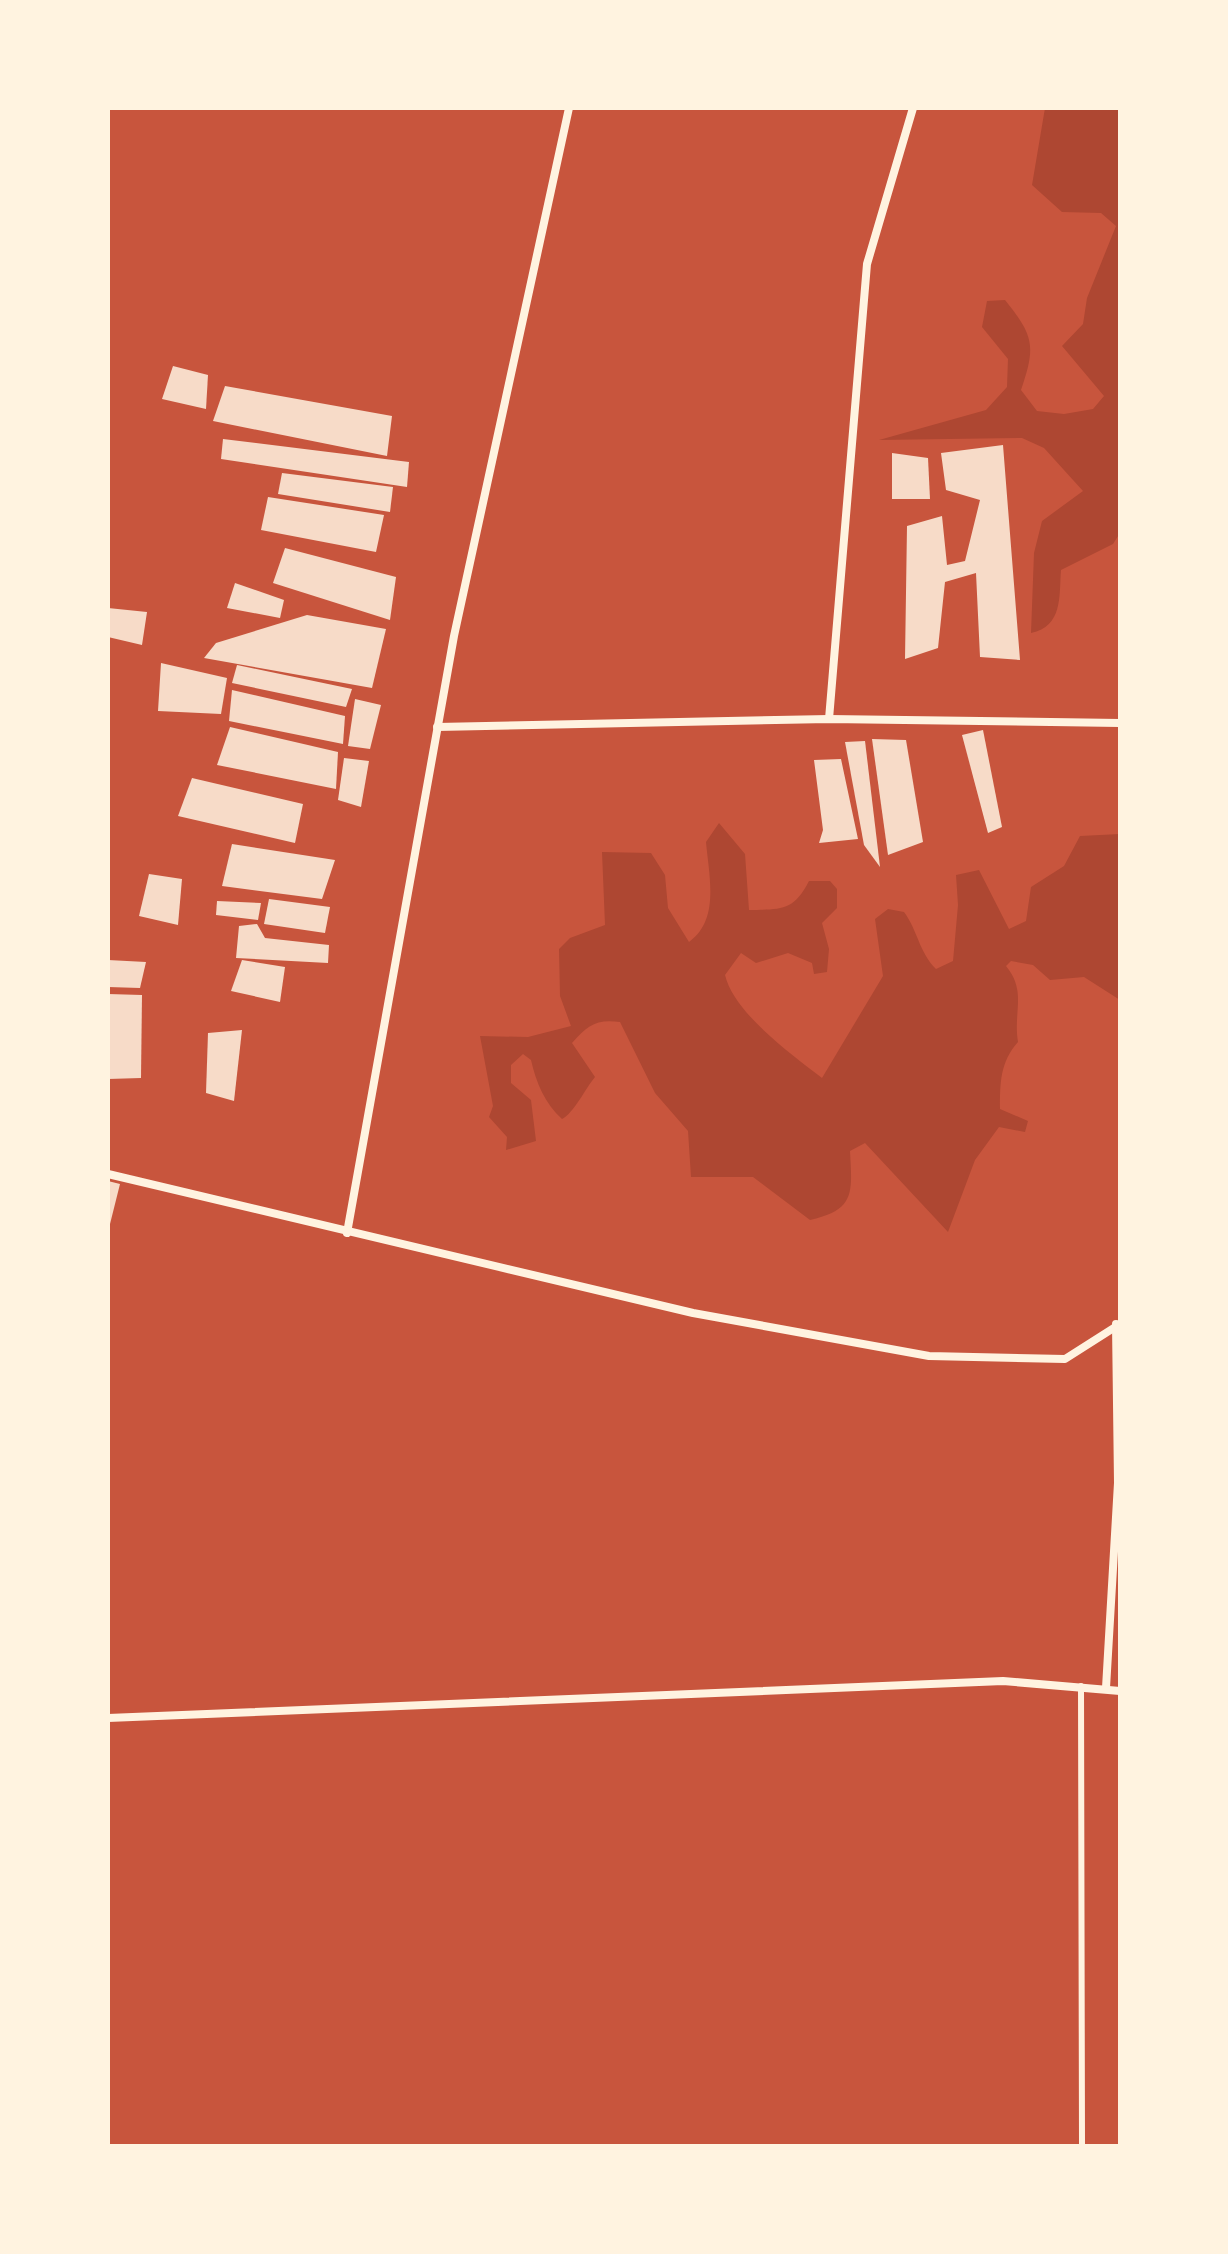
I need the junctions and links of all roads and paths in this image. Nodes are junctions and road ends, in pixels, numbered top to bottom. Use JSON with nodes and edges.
{"nodes":[{"id":1,"x":569,"y":108,"type":"edge"},
{"id":2,"x":913,"y":108,"type":"edge"},
{"id":3,"x":829,"y":719,"type":"junction"},
{"id":4,"x":1120,"y":723,"type":"edge"},
{"id":5,"x":437,"y":727,"type":"junction"},
{"id":6,"x":108,"y":1174,"type":"edge"},
{"id":7,"x":347,"y":1233,"type":"junction"},
{"id":8,"x":1118,"y":1324,"type":"edge"},
{"id":9,"x":1081,"y":1686,"type":"junction"},
{"id":10,"x":1106,"y":1688,"type":"junction"},
{"id":11,"x":1120,"y":1691,"type":"edge"},
{"id":12,"x":108,"y":1718,"type":"edge"},
{"id":13,"x":1082,"y":2146,"type":"edge"}],
"edges":[{"from":1,"to":5,"type":"street"},
{"from":2,"to":3,"type":"street"},
{"from":3,"to":4,"type":"street"},
{"from":3,"to":5,"type":"street"},
{"from":5,"to":7,"type":"street"},
{"from":6,"to":7,"type":"street"},
{"from":7,"to":8,"type":"street"},
{"from":8,"to":10,"type":"street"},
{"from":9,"to":10,"type":"street"},
{"from":9,"to":12,"type":"street"},
{"from":9,"to":13,"type":"lane"},
{"from":10,"to":11,"type":"street"}]}
